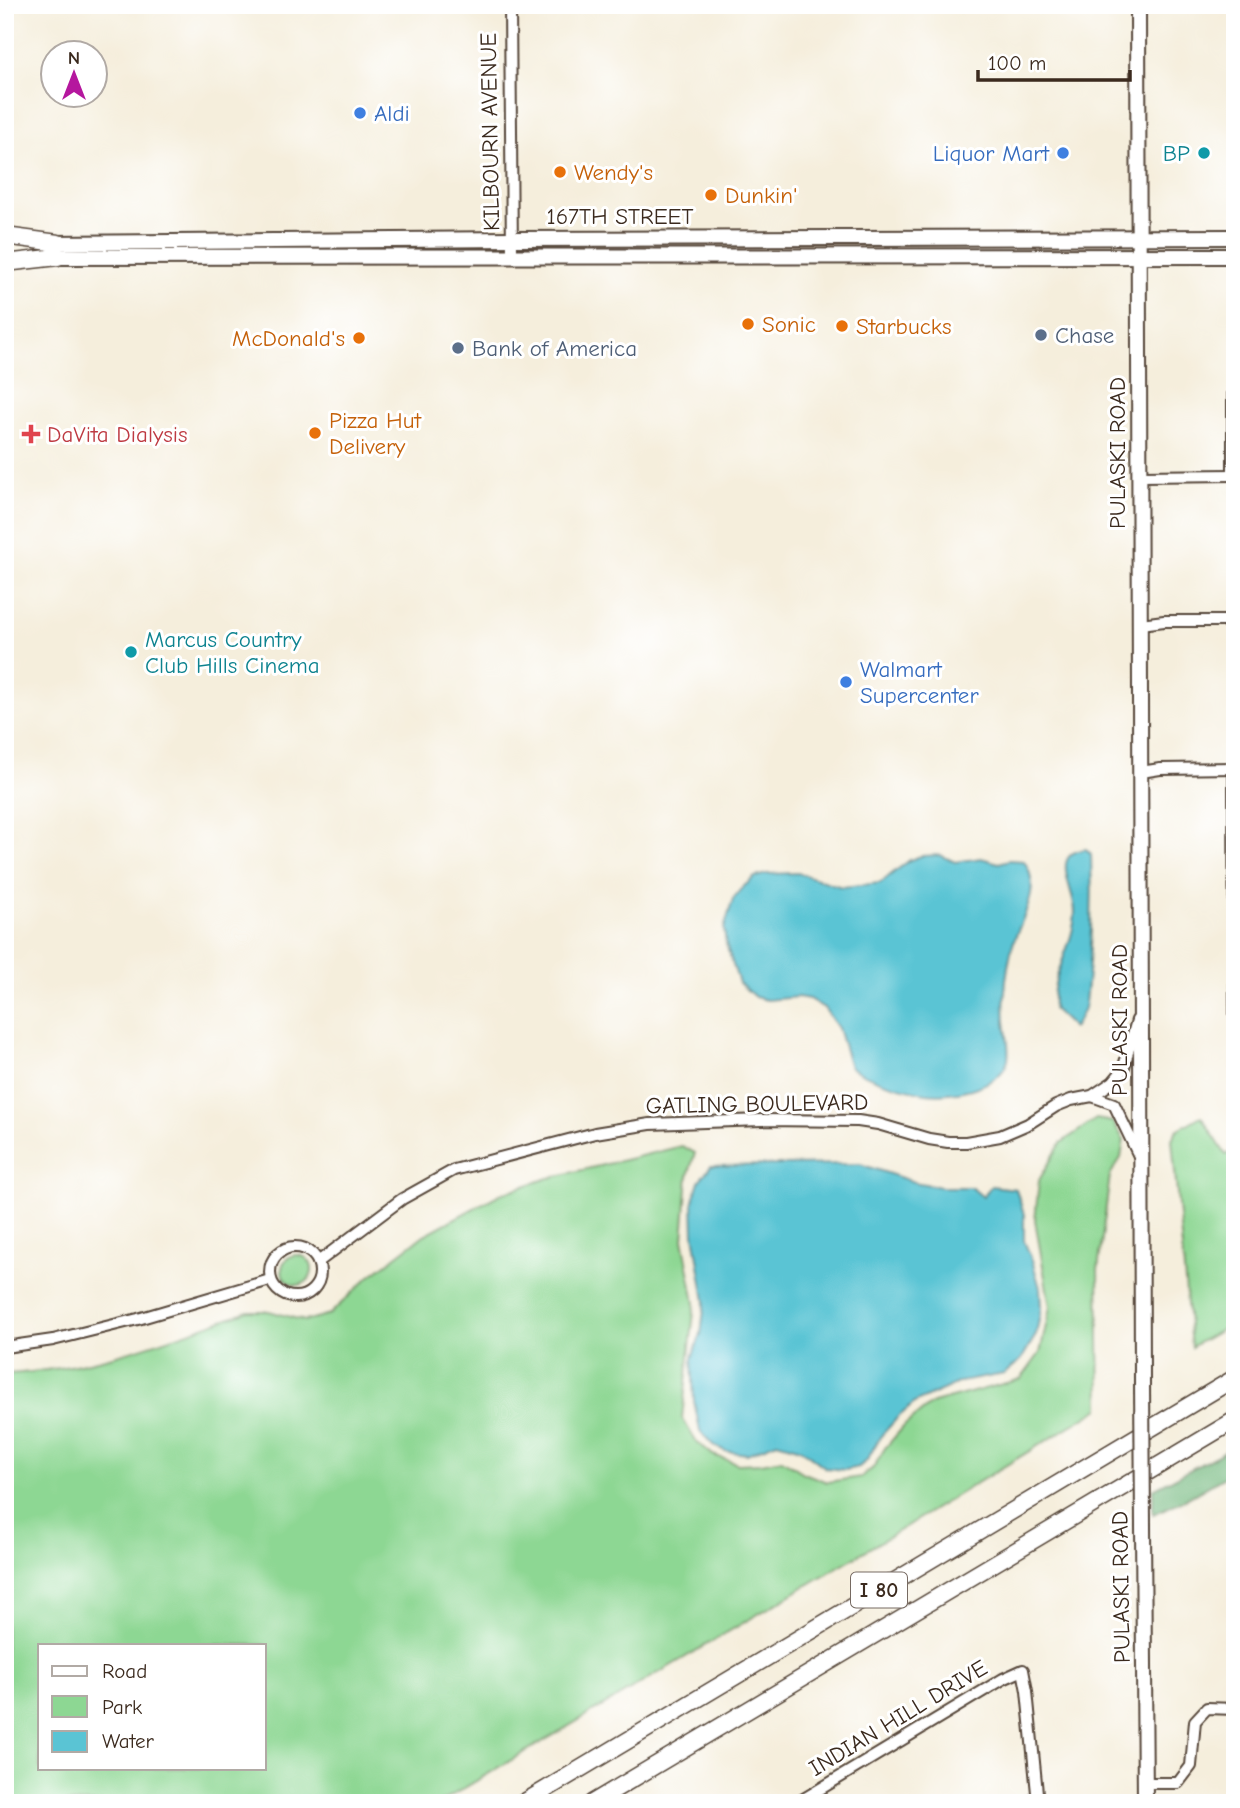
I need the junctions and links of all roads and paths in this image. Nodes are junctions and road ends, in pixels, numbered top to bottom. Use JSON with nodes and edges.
{"nodes":[{"id":1,"x":510,"y":5,"type":"edge"},
{"id":2,"x":1138,"y":5,"type":"edge"},
{"id":3,"x":5,"y":236,"type":"edge"},
{"id":4,"x":1139,"y":237,"type":"junction"},
{"id":5,"x":1235,"y":237,"type":"edge"},
{"id":6,"x":512,"y":239,"type":"junction"},
{"id":7,"x":5,"y":243,"type":"edge"},
{"id":8,"x":58,"y":250,"type":"junction"},
{"id":9,"x":5,"y":256,"type":"edge"},
{"id":10,"x":1139,"y":256,"type":"junction"},
{"id":11,"x":1235,"y":256,"type":"edge"},
{"id":12,"x":512,"y":257,"type":"junction"},
{"id":13,"x":5,"y":263,"type":"edge"},
{"id":14,"x":1235,"y":371,"type":"edge"},
{"id":15,"x":1234,"y":475,"type":"edge"},
{"id":16,"x":1140,"y":476,"type":"junction"},
{"id":17,"x":1235,"y":621,"type":"edge"},
{"id":18,"x":1141,"y":624,"type":"junction"},
{"id":19,"x":1234,"y":768,"type":"edge"},
{"id":20,"x":1141,"y":772,"type":"junction"},
{"id":21,"x":1143,"y":1002,"type":"junction"},
{"id":22,"x":1235,"y":1020,"type":"edge"},
{"id":23,"x":1092,"y":1096,"type":"junction"},
{"id":24,"x":1141,"y":1161,"type":"junction"},
{"id":25,"x":318,"y":1262,"type":"junction"},
{"id":26,"x":270,"y":1280,"type":"junction"},
{"id":27,"x":5,"y":1347,"type":"edge"},
{"id":28,"x":1235,"y":1378,"type":"edge"},
{"id":29,"x":1235,"y":1420,"type":"edge"},
{"id":30,"x":1235,"y":1709,"type":"edge"},
{"id":31,"x":1146,"y":1783,"type":"junction"},
{"id":32,"x":523,"y":1803,"type":"edge"},
{"id":33,"x":592,"y":1803,"type":"edge"},
{"id":34,"x":797,"y":1803,"type":"edge"},
{"id":35,"x":1038,"y":1803,"type":"edge"},
{"id":36,"x":1145,"y":1803,"type":"edge"}],
"edges":[{"from":1,"to":6,"type":"street","name":"KILBOURN AVENUE"},
{"from":2,"to":4,"type":"main road","name":"PULASKI ROAD"},
{"from":3,"to":8,"type":"highway"},
{"from":4,"to":5,"type":"main road","name":"167TH STREET"},
{"from":4,"to":6,"type":"main road","name":"167TH STREET"},
{"from":4,"to":10,"type":"main road","name":"PULASKI ROAD"},
{"from":6,"to":8,"type":"main road","name":"167TH STREET"},
{"from":6,"to":12,"type":"street","name":"KILBOURN AVENUE"},
{"from":7,"to":8,"type":"main road","name":"167TH STREET"},
{"from":8,"to":9,"type":"main road","name":"167TH STREET"},
{"from":8,"to":12,"type":"main road","name":"167TH STREET"},
{"from":8,"to":13,"type":"highway"},
{"from":10,"to":11,"type":"main road","name":"167TH STREET"},
{"from":10,"to":12,"type":"main road","name":"167TH STREET"},
{"from":10,"to":16,"type":"main road","name":"PULASKI ROAD"},
{"from":14,"to":15,"type":"street"},
{"from":15,"to":16,"type":"street"},
{"from":16,"to":18,"type":"main road","name":"PULASKI ROAD"},
{"from":17,"to":18,"type":"street"},
{"from":18,"to":20,"type":"main road","name":"PULASKI ROAD"},
{"from":19,"to":20,"type":"street"},
{"from":19,"to":22,"type":"street"},
{"from":20,"to":21,"type":"main road","name":"PULASKI ROAD"},
{"from":21,"to":23,"type":"street","name":"GATLING BOULEVARD"},
{"from":21,"to":24,"type":"main road","name":"PULASKI ROAD"},
{"from":23,"to":24,"type":"street"},
{"from":23,"to":25,"type":"street","name":"GATLING BOULEVARD"},
{"from":24,"to":31,"type":"main road","name":"PULASKI ROAD","bridge":true},
{"from":25,"to":26,"type":"street"},
{"from":25,"to":26,"type":"street"},
{"from":26,"to":27,"type":"street"},
{"from":28,"to":32,"type":"highway","number":"I 80"},
{"from":29,"to":33,"type":"highway","number":"I 80"},
{"from":30,"to":31,"type":"street"},
{"from":31,"to":36,"type":"main road","name":"PULASKI ROAD"},
{"from":34,"to":35,"type":"street","name":"INDIAN HILL DRIVE"}]}
